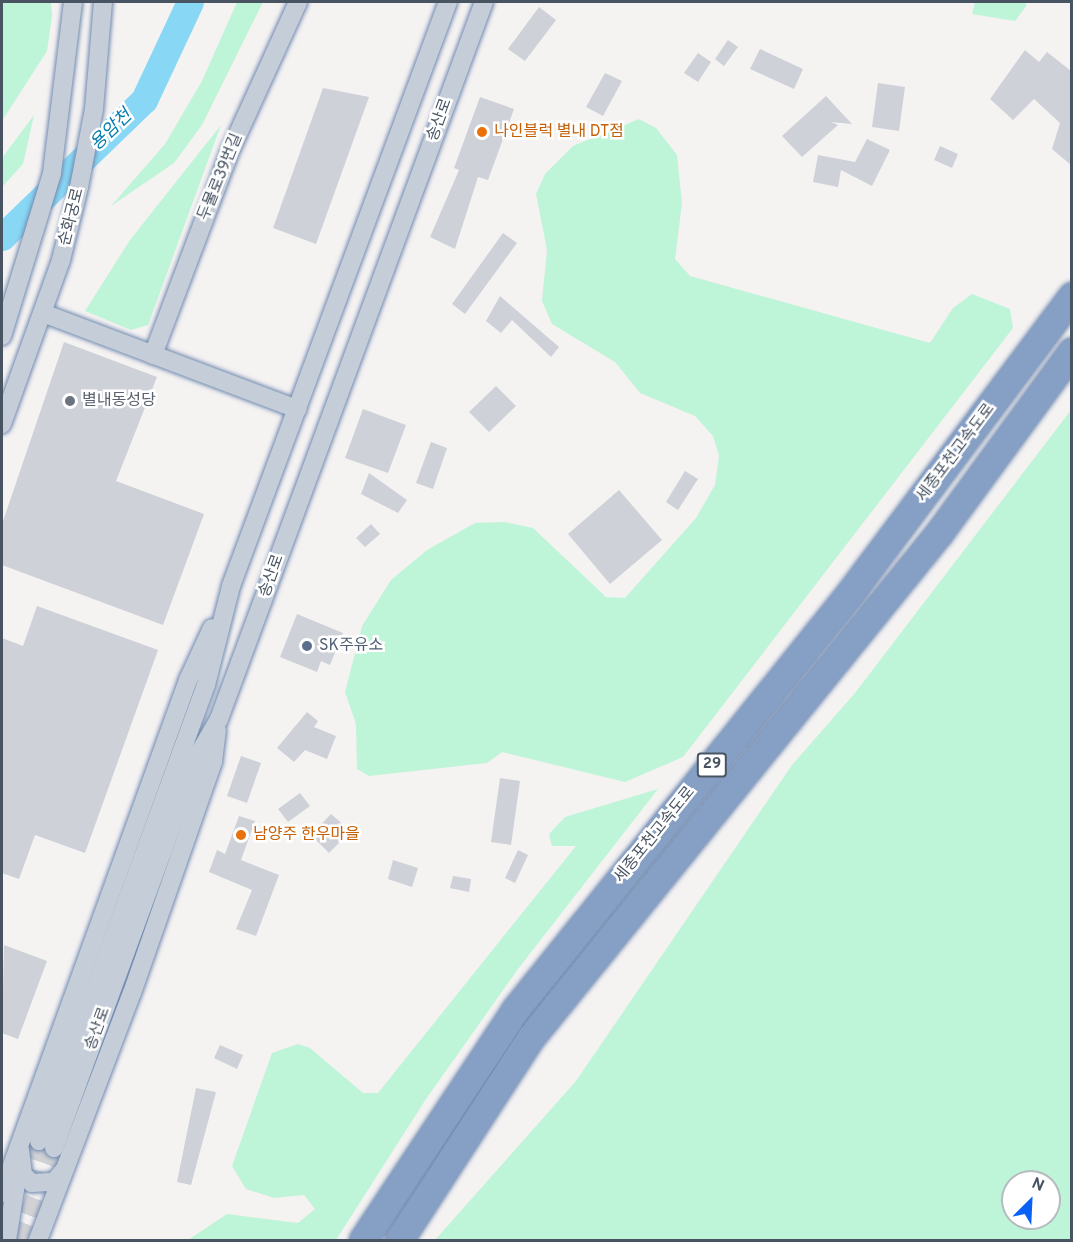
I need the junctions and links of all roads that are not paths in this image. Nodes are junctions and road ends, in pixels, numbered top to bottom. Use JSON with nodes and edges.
{"nodes":[{"id":1,"x":73,"y":2,"type":"edge"},
{"id":2,"x":298,"y":2,"type":"edge"},
{"id":3,"x":448,"y":2,"type":"edge"},
{"id":4,"x":484,"y":2,"type":"edge"},
{"id":5,"x":103,"y":7,"type":"edge"},
{"id":6,"x":1071,"y":296,"type":"edge"},
{"id":7,"x":44,"y":310,"type":"junction"},
{"id":8,"x":2,"y":336,"type":"edge"},
{"id":9,"x":1071,"y":351,"type":"edge"},
{"id":10,"x":153,"y":356,"type":"junction"},
{"id":11,"x":297,"y":409,"type":"junction"},
{"id":12,"x":2,"y":424,"type":"edge"},
{"id":13,"x":231,"y":586,"type":"junction"},
{"id":14,"x":219,"y":720,"type":"junction"},
{"id":15,"x":20,"y":1154,"type":"junction"},
{"id":16,"x":68,"y":1166,"type":"junction"},
{"id":17,"x":2,"y":1193,"type":"edge"},
{"id":18,"x":7,"y":1240,"type":"edge"},
{"id":19,"x":38,"y":1240,"type":"edge"},
{"id":20,"x":363,"y":1240,"type":"edge"},
{"id":21,"x":399,"y":1240,"type":"edge"}],
"edges":[{"from":1,"to":8,"type":"street","name":"순화궁로"},
{"from":2,"to":10,"type":"street","name":"두물로39번길"},
{"from":3,"to":11,"type":"street","name":"송산로"},
{"from":4,"to":14,"type":"street","name":"송산로"},
{"from":5,"to":7,"type":"street","name":"순화궁로"},
{"from":6,"to":20,"type":"highway","name":"세종포천고속도로","number":"29"},
{"from":7,"to":10,"type":"street"},
{"from":7,"to":12,"type":"street","name":"순화궁로"},
{"from":9,"to":21,"type":"highway","name":"세종포천고속도로","number":"29"},
{"from":10,"to":11,"type":"street"},
{"from":11,"to":13,"type":"street","name":"송산로"},
{"from":13,"to":14,"type":"street","name":"송산로"},
{"from":13,"to":15,"type":"street"},
{"from":14,"to":16,"type":"street"},
{"from":15,"to":16,"type":"street"},
{"from":15,"to":17,"type":"street"},
{"from":15,"to":18,"type":"street"},
{"from":16,"to":19,"type":"street"}]}
